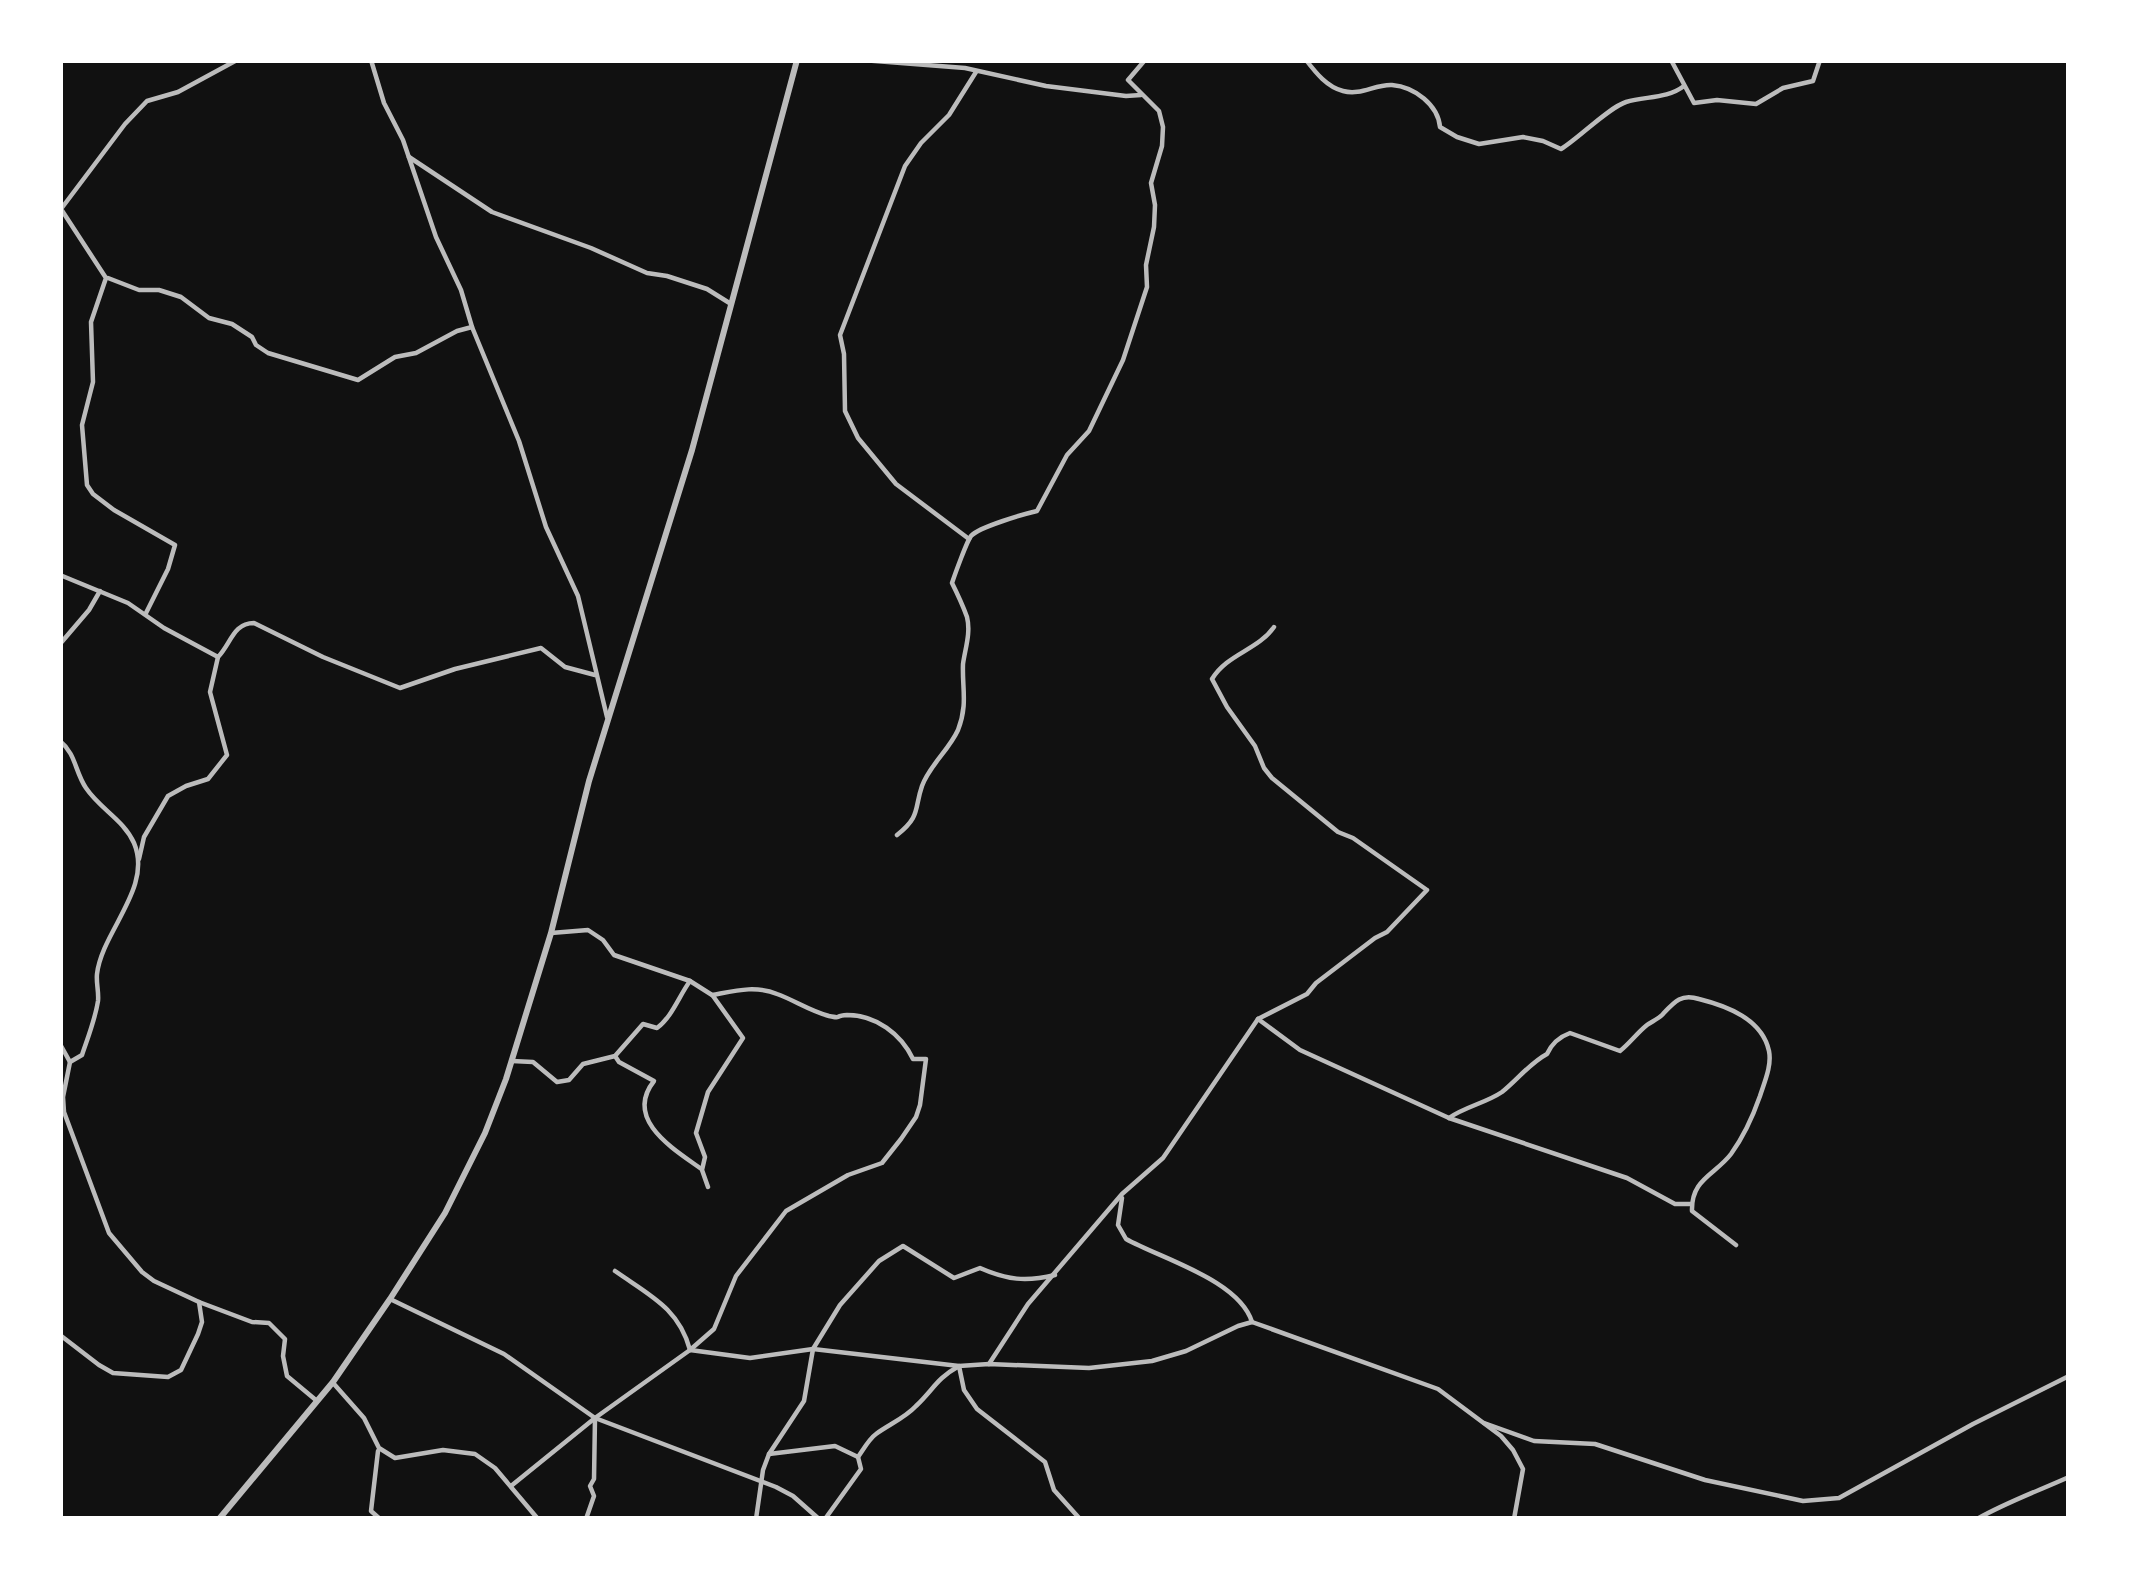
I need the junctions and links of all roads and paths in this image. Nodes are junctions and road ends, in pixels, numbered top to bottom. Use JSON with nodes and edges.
{"nodes":[{"id":1,"x":237,"y":60,"type":"edge"},
{"id":2,"x":371,"y":60,"type":"edge"},
{"id":3,"x":797,"y":60,"type":"edge"},
{"id":4,"x":862,"y":60,"type":"edge"},
{"id":5,"x":1145,"y":60,"type":"edge"},
{"id":6,"x":1306,"y":60,"type":"edge"},
{"id":7,"x":1671,"y":60,"type":"edge"},
{"id":8,"x":1820,"y":60,"type":"edge"},
{"id":9,"x":976,"y":72,"type":"junction"},
{"id":10,"x":1684,"y":86,"type":"junction"},
{"id":11,"x":1141,"y":95,"type":"junction"},
{"id":12,"x":409,"y":157,"type":"junction"},
{"id":13,"x":106,"y":278,"type":"junction"},
{"id":14,"x":731,"y":304,"type":"junction"},
{"id":15,"x":472,"y":327,"type":"junction"},
{"id":16,"x":969,"y":539,"type":"junction"},
{"id":17,"x":60,"y":574,"type":"edge"},
{"id":18,"x":100,"y":591,"type":"junction"},
{"id":19,"x":146,"y":613,"type":"junction"},
{"id":20,"x":1274,"y":627,"type":"dead end"},
{"id":21,"x":60,"y":644,"type":"edge"},
{"id":22,"x":218,"y":657,"type":"junction"},
{"id":23,"x":596,"y":675,"type":"junction"},
{"id":24,"x":608,"y":720,"type":"junction"},
{"id":25,"x":60,"y":741,"type":"edge"},
{"id":26,"x":897,"y":835,"type":"dead end"},
{"id":27,"x":138,"y":861,"type":"junction"},
{"id":28,"x":551,"y":933,"type":"junction"},
{"id":29,"x":690,"y":982,"type":"junction"},
{"id":30,"x":712,"y":994,"type":"junction"},
{"id":31,"x":1258,"y":1019,"type":"junction"},
{"id":32,"x":60,"y":1044,"type":"edge"},
{"id":33,"x":615,"y":1056,"type":"junction"},
{"id":34,"x":512,"y":1061,"type":"junction"},
{"id":35,"x":70,"y":1062,"type":"junction"},
{"id":36,"x":1449,"y":1118,"type":"junction"},
{"id":37,"x":702,"y":1170,"type":"junction"},
{"id":38,"x":708,"y":1187,"type":"dead end"},
{"id":39,"x":1122,"y":1194,"type":"junction"},
{"id":40,"x":1691,"y":1204,"type":"junction"},
{"id":41,"x":1736,"y":1245,"type":"dead end"},
{"id":42,"x":615,"y":1271,"type":"dead end"},
{"id":43,"x":1054,"y":1275,"type":"junction"},
{"id":44,"x":390,"y":1299,"type":"junction"},
{"id":45,"x":199,"y":1302,"type":"junction"},
{"id":46,"x":1252,"y":1322,"type":"junction"},
{"id":47,"x":60,"y":1335,"type":"edge"},
{"id":48,"x":813,"y":1349,"type":"junction"},
{"id":49,"x":690,"y":1350,"type":"junction"},
{"id":50,"x":989,"y":1364,"type":"junction"},
{"id":51,"x":959,"y":1366,"type":"junction"},
{"id":52,"x":2069,"y":1376,"type":"edge"},
{"id":53,"x":333,"y":1382,"type":"junction"},
{"id":54,"x":317,"y":1401,"type":"junction"},
{"id":55,"x":595,"y":1418,"type":"junction"},
{"id":56,"x":1479,"y":1421,"type":"junction"},
{"id":57,"x":379,"y":1448,"type":"junction"},
{"id":58,"x":769,"y":1454,"type":"junction"},
{"id":59,"x":858,"y":1457,"type":"junction"},
{"id":60,"x":2069,"y":1477,"type":"edge"},
{"id":61,"x":760,"y":1482,"type":"junction"},
{"id":62,"x":511,"y":1486,"type":"junction"},
{"id":63,"x":219,"y":1519,"type":"edge"},
{"id":64,"x":380,"y":1519,"type":"edge"},
{"id":65,"x":538,"y":1519,"type":"edge"},
{"id":66,"x":586,"y":1519,"type":"edge"},
{"id":67,"x":756,"y":1519,"type":"edge"},
{"id":68,"x":824,"y":1519,"type":"edge"},
{"id":69,"x":1080,"y":1519,"type":"edge"},
{"id":70,"x":1514,"y":1519,"type":"edge"},
{"id":71,"x":1977,"y":1519,"type":"edge"}],
"edges":[{"from":1,"to":13,"type":"street"},
{"from":2,"to":12,"type":"street"},
{"from":3,"to":14,"type":"street"},
{"from":4,"to":9,"type":"street"},
{"from":5,"to":11,"type":"street"},
{"from":6,"to":10,"type":"street"},
{"from":7,"to":10,"type":"street"},
{"from":8,"to":10,"type":"street"},
{"from":9,"to":11,"type":"street"},
{"from":9,"to":16,"type":"street"},
{"from":11,"to":16,"type":"street"},
{"from":12,"to":14,"type":"street"},
{"from":12,"to":15,"type":"street"},
{"from":13,"to":15,"type":"street"},
{"from":13,"to":19,"type":"street"},
{"from":14,"to":24,"type":"street"},
{"from":15,"to":23,"type":"street"},
{"from":16,"to":26,"type":"street"},
{"from":17,"to":18,"type":"street"},
{"from":18,"to":19,"type":"street"},
{"from":18,"to":21,"type":"street"},
{"from":19,"to":22,"type":"street"},
{"from":20,"to":31,"type":"street"},
{"from":22,"to":23,"type":"street"},
{"from":22,"to":27,"type":"street"},
{"from":23,"to":24,"type":"street"},
{"from":24,"to":28,"type":"street"},
{"from":25,"to":27,"type":"street"},
{"from":27,"to":35,"type":"street"},
{"from":28,"to":29,"type":"street"},
{"from":28,"to":34,"type":"street"},
{"from":29,"to":30,"type":"street"},
{"from":29,"to":33,"type":"street"},
{"from":30,"to":37,"type":"street"},
{"from":30,"to":49,"type":"street"},
{"from":31,"to":36,"type":"street"},
{"from":31,"to":39,"type":"street"},
{"from":32,"to":35,"type":"street"},
{"from":33,"to":34,"type":"street"},
{"from":33,"to":37,"type":"street"},
{"from":34,"to":44,"type":"street"},
{"from":35,"to":45,"type":"street"},
{"from":36,"to":40,"type":"street"},
{"from":36,"to":40,"type":"street"},
{"from":37,"to":38,"type":"street"},
{"from":39,"to":43,"type":"street"},
{"from":39,"to":46,"type":"street"},
{"from":40,"to":41,"type":"street"},
{"from":42,"to":49,"type":"street"},
{"from":43,"to":48,"type":"street"},
{"from":43,"to":50,"type":"street"},
{"from":44,"to":53,"type":"street"},
{"from":44,"to":55,"type":"street"},
{"from":45,"to":47,"type":"street"},
{"from":45,"to":54,"type":"street"},
{"from":46,"to":50,"type":"street"},
{"from":46,"to":56,"type":"street"},
{"from":48,"to":49,"type":"street"},
{"from":48,"to":51,"type":"street"},
{"from":48,"to":58,"type":"street"},
{"from":49,"to":55,"type":"street"},
{"from":50,"to":51,"type":"street"},
{"from":51,"to":59,"type":"street"},
{"from":51,"to":69,"type":"street"},
{"from":52,"to":56,"type":"street"},
{"from":53,"to":54,"type":"street"},
{"from":53,"to":57,"type":"street"},
{"from":54,"to":63,"type":"street"},
{"from":55,"to":61,"type":"street"},
{"from":55,"to":62,"type":"street"},
{"from":55,"to":66,"type":"street"},
{"from":56,"to":70,"type":"street"},
{"from":57,"to":62,"type":"street"},
{"from":57,"to":64,"type":"street"},
{"from":58,"to":59,"type":"street"},
{"from":58,"to":61,"type":"street"},
{"from":59,"to":68,"type":"street"},
{"from":60,"to":71,"type":"street"},
{"from":61,"to":67,"type":"street"},
{"from":61,"to":68,"type":"street"},
{"from":62,"to":65,"type":"street"}]}
